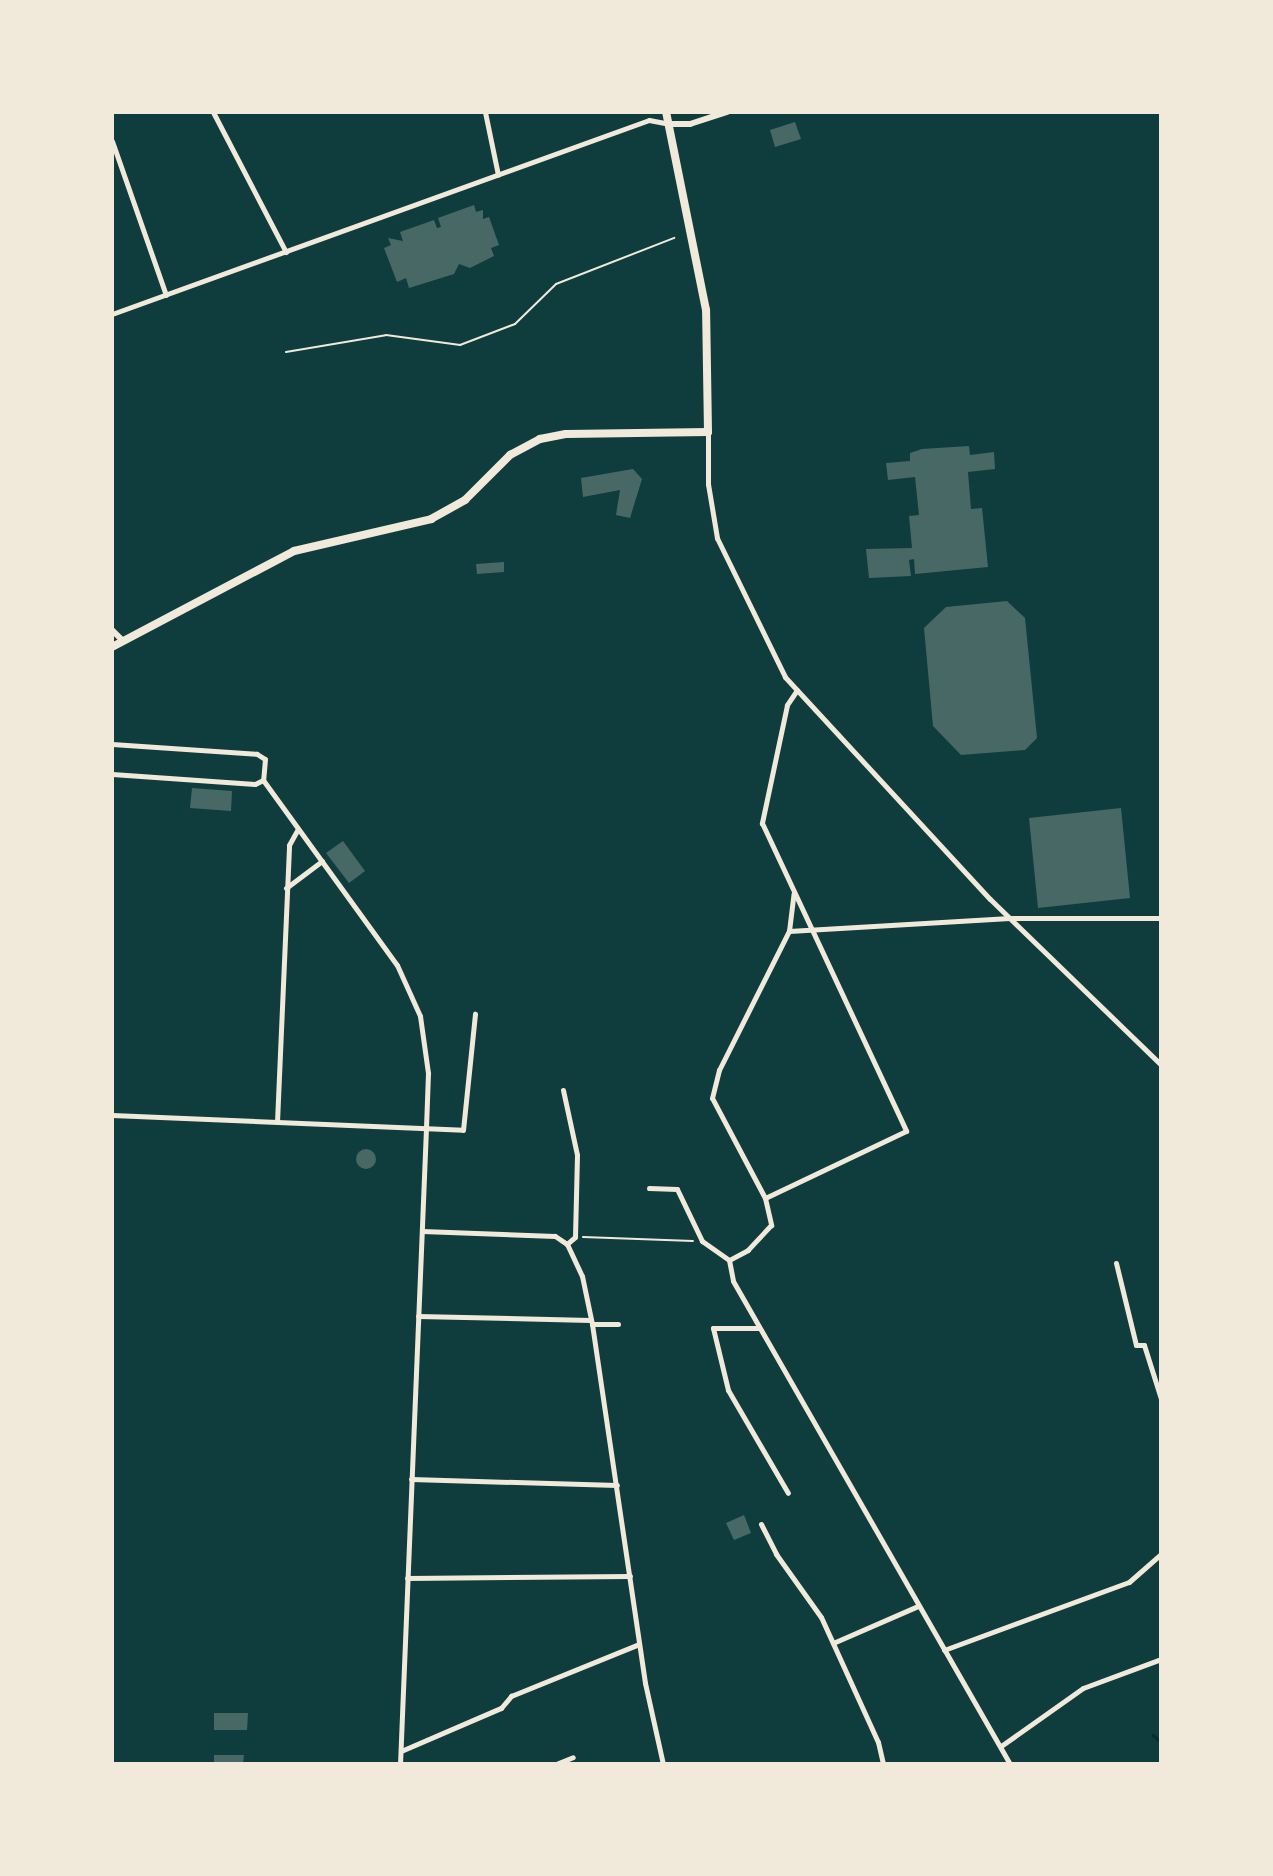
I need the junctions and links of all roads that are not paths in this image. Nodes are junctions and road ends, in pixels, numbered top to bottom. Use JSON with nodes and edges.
{"nodes":[{"id":1,"x":213,"y":112,"type":"edge"},
{"id":2,"x":485,"y":112,"type":"edge"},
{"id":3,"x":666,"y":112,"type":"edge"},
{"id":4,"x":727,"y":112,"type":"edge"},
{"id":5,"x":669,"y":124,"type":"junction"},
{"id":6,"x":112,"y":141,"type":"edge"},
{"id":7,"x":498,"y":174,"type":"junction"},
{"id":8,"x":286,"y":252,"type":"junction"},
{"id":9,"x":166,"y":295,"type":"junction"},
{"id":10,"x":112,"y":314,"type":"edge"},
{"id":11,"x":708,"y":432,"type":"junction"},
{"id":12,"x":112,"y":630,"type":"edge"},
{"id":13,"x":122,"y":640,"type":"junction"},
{"id":14,"x":112,"y":647,"type":"edge"},
{"id":15,"x":797,"y":690,"type":"junction"},
{"id":16,"x":112,"y":744,"type":"edge"},
{"id":17,"x":112,"y":774,"type":"edge"},
{"id":18,"x":263,"y":780,"type":"junction"},
{"id":19,"x":298,"y":829,"type":"junction"},
{"id":20,"x":322,"y":861,"type":"junction"},
{"id":21,"x":286,"y":888,"type":"junction"},
{"id":22,"x":795,"y":890,"type":"junction"},
{"id":23,"x":1010,"y":918,"type":"junction"},
{"id":24,"x":1161,"y":918,"type":"edge"},
{"id":25,"x":813,"y":930,"type":"junction"},
{"id":26,"x":789,"y":931,"type":"junction"},
{"id":27,"x":475,"y":1014,"type":"dead end"},
{"id":28,"x":1161,"y":1065,"type":"edge"},
{"id":29,"x":563,"y":1090,"type":"dead end"},
{"id":30,"x":112,"y":1115,"type":"edge"},
{"id":31,"x":277,"y":1122,"type":"junction"},
{"id":32,"x":426,"y":1128,"type":"junction"},
{"id":33,"x":649,"y":1188,"type":"dead end"},
{"id":34,"x":765,"y":1198,"type":"junction"},
{"id":35,"x":422,"y":1231,"type":"junction"},
{"id":36,"x":567,"y":1244,"type":"junction"},
{"id":37,"x":729,"y":1260,"type":"junction"},
{"id":38,"x":1116,"y":1263,"type":"dead end"},
{"id":39,"x":418,"y":1316,"type":"junction"},
{"id":40,"x":591,"y":1322,"type":"junction"},
{"id":41,"x":618,"y":1324,"type":"dead end"},
{"id":42,"x":758,"y":1328,"type":"junction"},
{"id":43,"x":1161,"y":1399,"type":"edge"},
{"id":44,"x":411,"y":1479,"type":"junction"},
{"id":45,"x":617,"y":1485,"type":"junction"},
{"id":46,"x":788,"y":1493,"type":"dead end"},
{"id":47,"x":761,"y":1524,"type":"dead end"},
{"id":48,"x":1161,"y":1553,"type":"edge"},
{"id":49,"x":630,"y":1576,"type":"junction"},
{"id":50,"x":407,"y":1578,"type":"junction"},
{"id":51,"x":918,"y":1606,"type":"junction"},
{"id":52,"x":833,"y":1643,"type":"junction"},
{"id":53,"x":639,"y":1644,"type":"junction"},
{"id":54,"x":944,"y":1650,"type":"junction"},
{"id":55,"x":1161,"y":1659,"type":"edge"},
{"id":56,"x":1001,"y":1746,"type":"junction"},
{"id":57,"x":401,"y":1751,"type":"junction"},
{"id":58,"x":573,"y":1756,"type":"dead end"},
{"id":59,"x":400,"y":1764,"type":"edge"},
{"id":60,"x":556,"y":1764,"type":"edge"},
{"id":61,"x":663,"y":1764,"type":"edge"},
{"id":62,"x":883,"y":1764,"type":"edge"},
{"id":63,"x":1010,"y":1764,"type":"edge"}],
"edges":[{"from":1,"to":8,"type":"street"},
{"from":2,"to":7,"type":"street"},
{"from":3,"to":5,"type":"main road"},
{"from":4,"to":5,"type":"street"},
{"from":5,"to":7,"type":"street"},
{"from":5,"to":11,"type":"main road"},
{"from":6,"to":9,"type":"street"},
{"from":7,"to":8,"type":"street"},
{"from":8,"to":9,"type":"street"},
{"from":9,"to":10,"type":"street"},
{"from":11,"to":13,"type":"main road"},
{"from":11,"to":15,"type":"street"},
{"from":12,"to":13,"type":"street"},
{"from":13,"to":14,"type":"main road"},
{"from":15,"to":22,"type":"street"},
{"from":15,"to":23,"type":"street"},
{"from":16,"to":18,"type":"street"},
{"from":17,"to":18,"type":"street"},
{"from":18,"to":19,"type":"street"},
{"from":19,"to":20,"type":"street"},
{"from":19,"to":21,"type":"street"},
{"from":20,"to":21,"type":"street"},
{"from":20,"to":32,"type":"street"},
{"from":21,"to":31,"type":"street"},
{"from":22,"to":25,"type":"street"},
{"from":22,"to":26,"type":"street"},
{"from":23,"to":24,"type":"street"},
{"from":23,"to":25,"type":"street"},
{"from":23,"to":28,"type":"street"},
{"from":25,"to":26,"type":"street"},
{"from":25,"to":34,"type":"street"},
{"from":26,"to":34,"type":"street"},
{"from":27,"to":32,"type":"street"},
{"from":29,"to":36,"type":"street"},
{"from":30,"to":31,"type":"street"},
{"from":31,"to":32,"type":"street"},
{"from":32,"to":35,"type":"street"},
{"from":33,"to":37,"type":"street"},
{"from":34,"to":37,"type":"street"},
{"from":35,"to":36,"type":"street"},
{"from":35,"to":39,"type":"street"},
{"from":36,"to":40,"type":"street"},
{"from":37,"to":42,"type":"street"},
{"from":38,"to":43,"type":"street"},
{"from":39,"to":40,"type":"street"},
{"from":39,"to":44,"type":"street"},
{"from":40,"to":41,"type":"street"},
{"from":40,"to":45,"type":"street"},
{"from":42,"to":46,"type":"street"},
{"from":42,"to":51,"type":"street"},
{"from":44,"to":45,"type":"street"},
{"from":44,"to":50,"type":"street"},
{"from":45,"to":49,"type":"street"},
{"from":47,"to":52,"type":"street"},
{"from":48,"to":54,"type":"street"},
{"from":49,"to":50,"type":"street"},
{"from":49,"to":53,"type":"street"},
{"from":50,"to":57,"type":"street"},
{"from":51,"to":52,"type":"street"},
{"from":51,"to":54,"type":"street"},
{"from":52,"to":62,"type":"street"},
{"from":53,"to":57,"type":"street"},
{"from":53,"to":61,"type":"street"},
{"from":54,"to":56,"type":"street"},
{"from":55,"to":56,"type":"street"},
{"from":56,"to":63,"type":"street"},
{"from":57,"to":59,"type":"street"},
{"from":58,"to":60,"type":"street"}]}
